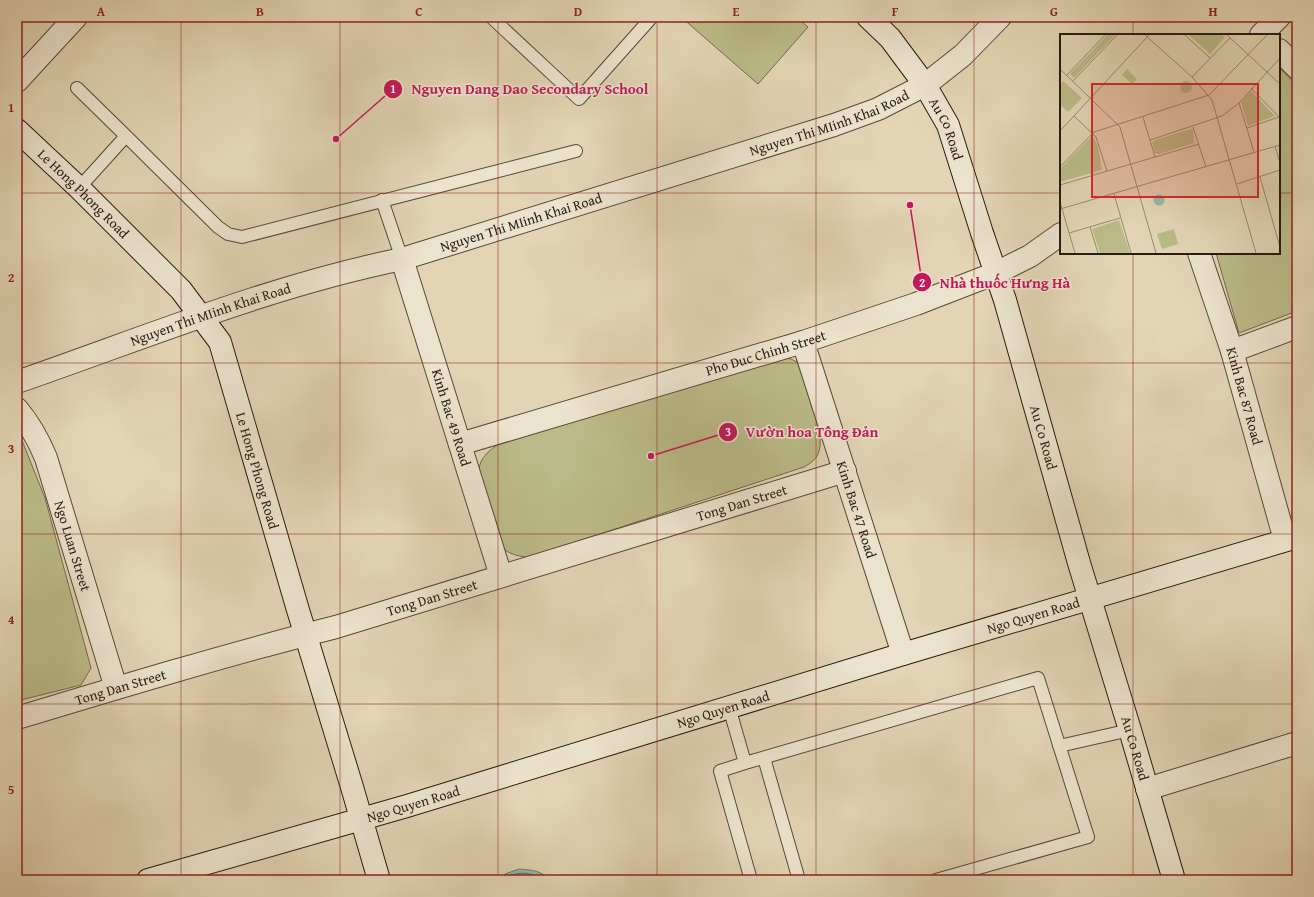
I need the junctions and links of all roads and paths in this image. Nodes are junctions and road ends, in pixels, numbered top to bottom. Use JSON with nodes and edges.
{"nodes":[{"id":1,"x":76,"y":17,"type":"edge"},
{"id":2,"x":491,"y":17,"type":"edge"},
{"id":3,"x":652,"y":17,"type":"edge"},
{"id":4,"x":868,"y":17,"type":"edge"},
{"id":5,"x":1000,"y":17,"type":"edge"},
{"id":6,"x":1279,"y":17,"type":"edge"},
{"id":7,"x":1263,"y":34,"type":"edge"},
{"id":8,"x":1280,"y":51,"type":"edge"},
{"id":9,"x":1297,"y":68,"type":"edge"},
{"id":10,"x":17,"y":81,"type":"edge"},
{"id":11,"x":925,"y":85,"type":"junction"},
{"id":12,"x":77,"y":88,"type":"dead end"},
{"id":13,"x":17,"y":130,"type":"edge"},
{"id":14,"x":126,"y":136,"type":"junction"},
{"id":15,"x":576,"y":151,"type":"dead end"},
{"id":16,"x":79,"y":188,"type":"junction"},
{"id":17,"x":382,"y":200,"type":"junction"},
{"id":18,"x":1060,"y":235,"type":"edge"},
{"id":19,"x":1199,"y":254,"type":"edge"},
{"id":20,"x":402,"y":259,"type":"junction"},
{"id":21,"x":996,"y":273,"type":"junction"},
{"id":22,"x":202,"y":316,"type":"junction"},
{"id":23,"x":1297,"y":327,"type":"edge"},
{"id":24,"x":803,"y":342,"type":"junction"},
{"id":25,"x":1232,"y":351,"type":"junction"},
{"id":26,"x":17,"y":382,"type":"edge"},
{"id":27,"x":17,"y":409,"type":"edge"},
{"id":28,"x":460,"y":444,"type":"junction"},
{"id":29,"x":845,"y":471,"type":"junction"},
{"id":30,"x":1291,"y":539,"type":"edge"},
{"id":31,"x":501,"y":576,"type":"junction"},
{"id":32,"x":1090,"y":598,"type":"junction"},
{"id":33,"x":306,"y":634,"type":"junction"},
{"id":34,"x":903,"y":654,"type":"junction"},
{"id":35,"x":116,"y":688,"type":"junction"},
{"id":36,"x":729,"y":707,"type":"junction"},
{"id":37,"x":17,"y":718,"type":"edge"},
{"id":38,"x":1130,"y":730,"type":"junction"},
{"id":39,"x":1297,"y":743,"type":"edge"},
{"id":40,"x":1059,"y":746,"type":"junction"},
{"id":41,"x":764,"y":758,"type":"junction"},
{"id":42,"x":745,"y":764,"type":"junction"},
{"id":43,"x":1147,"y":789,"type":"junction"},
{"id":44,"x":362,"y":820,"type":"junction"},
{"id":45,"x":171,"y":877,"type":"edge"},
{"id":46,"x":148,"y":880,"type":"edge"},
{"id":47,"x":380,"y":880,"type":"edge"},
{"id":48,"x":751,"y":880,"type":"edge"},
{"id":49,"x":799,"y":880,"type":"edge"},
{"id":50,"x":936,"y":880,"type":"edge"},
{"id":51,"x":1174,"y":880,"type":"edge"}],
"edges":[{"from":1,"to":10,"type":"street"},
{"from":2,"to":3,"type":"lane"},
{"from":4,"to":11,"type":"street","name":"Au Co Road"},
{"from":5,"to":11,"type":"street","name":"Nguyen Thi MIinh Khai Road"},
{"from":6,"to":7,"type":"street"},
{"from":8,"to":9,"type":"street"},
{"from":11,"to":20,"type":"street","name":"Nguyen Thi MIinh Khai Road"},
{"from":11,"to":21,"type":"street","name":"Au Co Road"},
{"from":12,"to":14,"type":"lane"},
{"from":13,"to":16,"type":"street","name":"Le Hong Phong Road"},
{"from":14,"to":16,"type":"lane"},
{"from":14,"to":17,"type":"lane"},
{"from":15,"to":17,"type":"lane"},
{"from":16,"to":22,"type":"street","name":"Le Hong Phong Road"},
{"from":17,"to":20,"type":"lane"},
{"from":18,"to":21,"type":"street","name":"Pho Duc Chinh Street"},
{"from":19,"to":25,"type":"street","name":"Kinh Bac 87 Road"},
{"from":20,"to":22,"type":"street","name":"Nguyen Thi MIinh Khai Road"},
{"from":20,"to":28,"type":"street","name":"Kinh Bac 49 Road"},
{"from":21,"to":24,"type":"street","name":"Pho Duc Chinh Street"},
{"from":21,"to":32,"type":"street","name":"Au Co Road"},
{"from":22,"to":26,"type":"street","name":"Nguyen Thi MIinh Khai Road"},
{"from":22,"to":33,"type":"street","name":"Le Hong Phong Road"},
{"from":23,"to":25,"type":"street"},
{"from":24,"to":28,"type":"street","name":"Pho Duc Chinh Street"},
{"from":24,"to":29,"type":"street","name":"Kinh Bac 47 Road"},
{"from":25,"to":30,"type":"street","name":"Kinh Bac 87 Road"},
{"from":27,"to":35,"type":"street","name":"Ngo Luan Street"},
{"from":28,"to":31,"type":"street","name":"Kinh Bac 49 Road"},
{"from":29,"to":31,"type":"street","name":"Tong Dan Street"},
{"from":29,"to":34,"type":"street","name":"Kinh Bac 47 Road"},
{"from":30,"to":32,"type":"street","name":"Ngo Quyen Road"},
{"from":31,"to":33,"type":"street","name":"Tong Dan Street"},
{"from":32,"to":34,"type":"street","name":"Ngo Quyen Road"},
{"from":32,"to":38,"type":"street","name":"Au Co Road"},
{"from":33,"to":35,"type":"street","name":"Tong Dan Street"},
{"from":33,"to":44,"type":"street","name":"Le Hong Phong Road"},
{"from":34,"to":36,"type":"street","name":"Ngo Quyen Road"},
{"from":35,"to":37,"type":"street","name":"Tong Dan Street"},
{"from":36,"to":42,"type":"lane"},
{"from":36,"to":44,"type":"street","name":"Ngo Quyen Road"},
{"from":38,"to":40,"type":"lane"},
{"from":38,"to":43,"type":"street","name":"Au Co Road"},
{"from":39,"to":43,"type":"street"},
{"from":40,"to":41,"type":"lane"},
{"from":40,"to":50,"type":"lane"},
{"from":41,"to":42,"type":"lane"},
{"from":41,"to":49,"type":"lane"},
{"from":42,"to":48,"type":"lane"},
{"from":43,"to":51,"type":"street","name":"Au Co Road"},
{"from":44,"to":45,"type":"street","name":"Ngo Quyen Road"},
{"from":44,"to":47,"type":"street","name":"Le Hong Phong Road"},
{"from":45,"to":46,"type":"street","name":"Ngo Quyen Road"}]}
